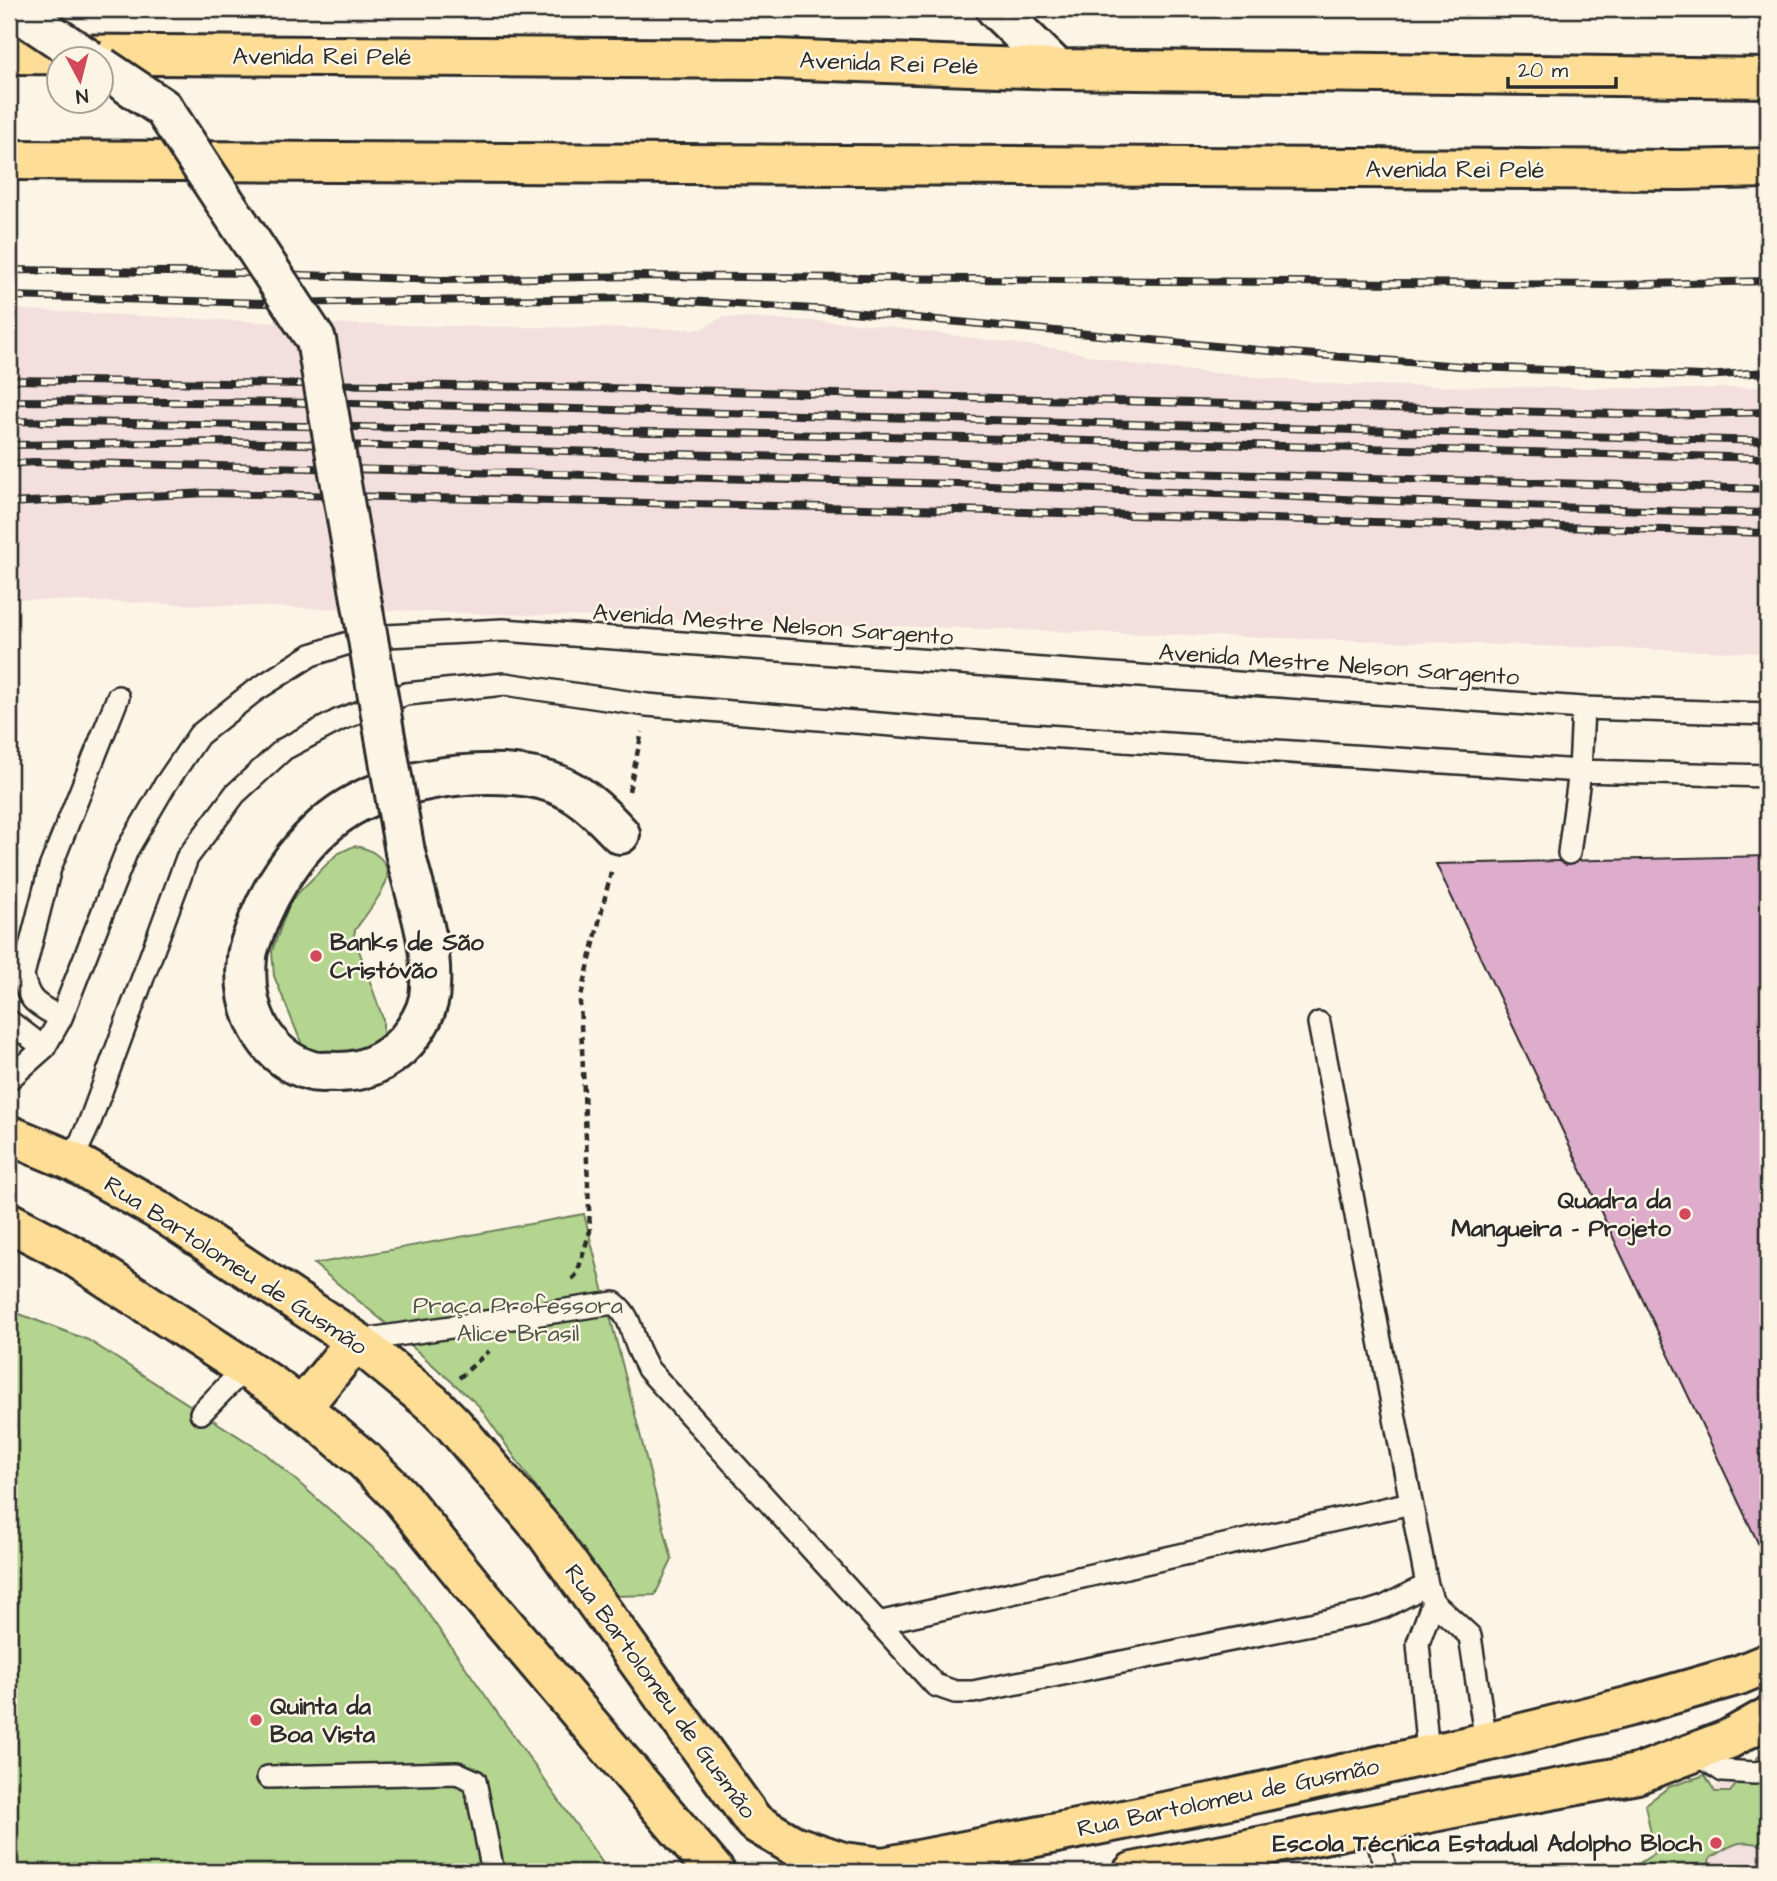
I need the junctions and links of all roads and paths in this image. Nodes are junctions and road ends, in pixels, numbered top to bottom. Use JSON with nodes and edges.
{"nodes":[{"id":1,"x":14,"y":9,"type":"edge"},
{"id":2,"x":996,"y":9,"type":"edge"},
{"id":3,"x":69,"y":46,"type":"edge"},
{"id":4,"x":9,"y":54,"type":"edge"},
{"id":5,"x":1057,"y":69,"type":"junction"},
{"id":6,"x":116,"y":76,"type":"edge"},
{"id":7,"x":1768,"y":78,"type":"edge"},
{"id":8,"x":9,"y":160,"type":"edge"},
{"id":9,"x":1768,"y":168,"type":"edge"},
{"id":10,"x":118,"y":697,"type":"dead end"},
{"id":11,"x":647,"y":705,"type":"junction"},
{"id":12,"x":1583,"y":708,"type":"junction"},
{"id":13,"x":1768,"y":714,"type":"edge"},
{"id":14,"x":1580,"y":771,"type":"junction"},
{"id":15,"x":1768,"y":776,"type":"edge"},
{"id":16,"x":394,"y":788,"type":"edge"},
{"id":17,"x":394,"y":788,"type":"edge"},
{"id":18,"x":394,"y":788,"type":"edge"},
{"id":19,"x":394,"y":788,"type":"edge"},
{"id":20,"x":620,"y":834,"type":"junction"},
{"id":21,"x":1569,"y":853,"type":"dead end"},
{"id":22,"x":61,"y":1018,"type":"junction"},
{"id":23,"x":9,"y":1021,"type":"edge"},
{"id":24,"x":1319,"y":1023,"type":"dead end"},
{"id":25,"x":44,"y":1048,"type":"junction"},
{"id":26,"x":9,"y":1079,"type":"edge"},
{"id":27,"x":9,"y":1135,"type":"edge"},
{"id":28,"x":72,"y":1161,"type":"junction"},
{"id":29,"x":9,"y":1222,"type":"edge"},
{"id":30,"x":528,"y":1318,"type":"junction"},
{"id":31,"x":356,"y":1341,"type":"junction"},
{"id":32,"x":245,"y":1367,"type":"junction"},
{"id":33,"x":458,"y":1379,"type":"dead end"},
{"id":34,"x":301,"y":1408,"type":"junction"},
{"id":35,"x":201,"y":1413,"type":"dead end"},
{"id":36,"x":1412,"y":1503,"type":"junction"},
{"id":37,"x":1430,"y":1594,"type":"junction"},
{"id":38,"x":878,"y":1623,"type":"junction"},
{"id":39,"x":1768,"y":1663,"type":"edge"},
{"id":40,"x":1768,"y":1717,"type":"edge"},
{"id":41,"x":1486,"y":1742,"type":"junction"},
{"id":42,"x":1695,"y":1752,"type":"junction"},
{"id":43,"x":1428,"y":1755,"type":"junction"},
{"id":44,"x":1768,"y":1771,"type":"edge"},
{"id":45,"x":268,"y":1777,"type":"dead end"},
{"id":46,"x":1230,"y":1799,"type":"junction"},
{"id":47,"x":1374,"y":1824,"type":"junction"},
{"id":48,"x":1181,"y":1862,"type":"junction"},
{"id":49,"x":1224,"y":1863,"type":"edge"},
{"id":50,"x":493,"y":1872,"type":"edge"},
{"id":51,"x":715,"y":1872,"type":"edge"},
{"id":52,"x":1133,"y":1872,"type":"edge"},
{"id":53,"x":1386,"y":1872,"type":"edge"}],
"edges":[{"from":1,"to":3,"type":"street","bridge":true},
{"from":2,"to":5,"type":"street"},
{"from":4,"to":5,"type":"main road","name":"Avenida Rei Pelé"},
{"from":5,"to":7,"type":"main road","name":"Avenida Rei Pelé"},
{"from":6,"to":16,"type":"street","bridge":true},
{"from":8,"to":9,"type":"main road","name":"Avenida Rei Pelé"},
{"from":10,"to":22,"type":"lane"},
{"from":11,"to":14,"type":"lane"},
{"from":11,"to":20,"type":"path"},
{"from":11,"to":28,"type":"lane"},
{"from":12,"to":13,"type":"lane","name":"Avenida Mestre Nelson Sargento"},
{"from":12,"to":14,"type":"lane"},
{"from":12,"to":22,"type":"lane","name":"Avenida Mestre Nelson Sargento"},
{"from":14,"to":15,"type":"lane"},
{"from":14,"to":21,"type":"lane"},
{"from":17,"to":18,"type":"street","bridge":true},
{"from":19,"to":20,"type":"street","bridge":true},
{"from":20,"to":30,"type":"path"},
{"from":22,"to":25,"type":"lane","name":"Avenida Mestre Nelson Sargento"},
{"from":23,"to":25,"type":"lane"},
{"from":24,"to":36,"type":"lane"},
{"from":25,"to":26,"type":"lane","name":"Avenida Mestre Nelson Sargento"},
{"from":27,"to":28,"type":"main road","name":"Rua Bartolomeu de Gusmão"},
{"from":28,"to":31,"type":"main road","name":"Rua Bartolomeu de Gusmão"},
{"from":29,"to":32,"type":"main road"},
{"from":30,"to":31,"type":"lane"},
{"from":30,"to":33,"type":"path"},
{"from":30,"to":38,"type":"lane"},
{"from":31,"to":34,"type":"main road"},
{"from":31,"to":46,"type":"main road","name":"Rua Bartolomeu de Gusmão"},
{"from":32,"to":34,"type":"main road"},
{"from":32,"to":35,"type":"lane"},
{"from":34,"to":51,"type":"main road"},
{"from":36,"to":37,"type":"lane"},
{"from":36,"to":38,"type":"lane"},
{"from":37,"to":38,"type":"lane"},
{"from":37,"to":41,"type":"lane"},
{"from":37,"to":43,"type":"lane"},
{"from":39,"to":41,"type":"main road","name":"Rua Bartolomeu de Gusmão"},
{"from":40,"to":42,"type":"main road"},
{"from":41,"to":43,"type":"main road","name":"Rua Bartolomeu de Gusmão"},
{"from":42,"to":44,"type":"lane"},
{"from":42,"to":47,"type":"main road"},
{"from":43,"to":46,"type":"main road","name":"Rua Bartolomeu de Gusmão"},
{"from":45,"to":50,"type":"lane"},
{"from":46,"to":48,"type":"main road"},
{"from":47,"to":49,"type":"main road"},
{"from":47,"to":53,"type":"lane"},
{"from":48,"to":49,"type":"main road"},
{"from":48,"to":52,"type":"main road"}]}
